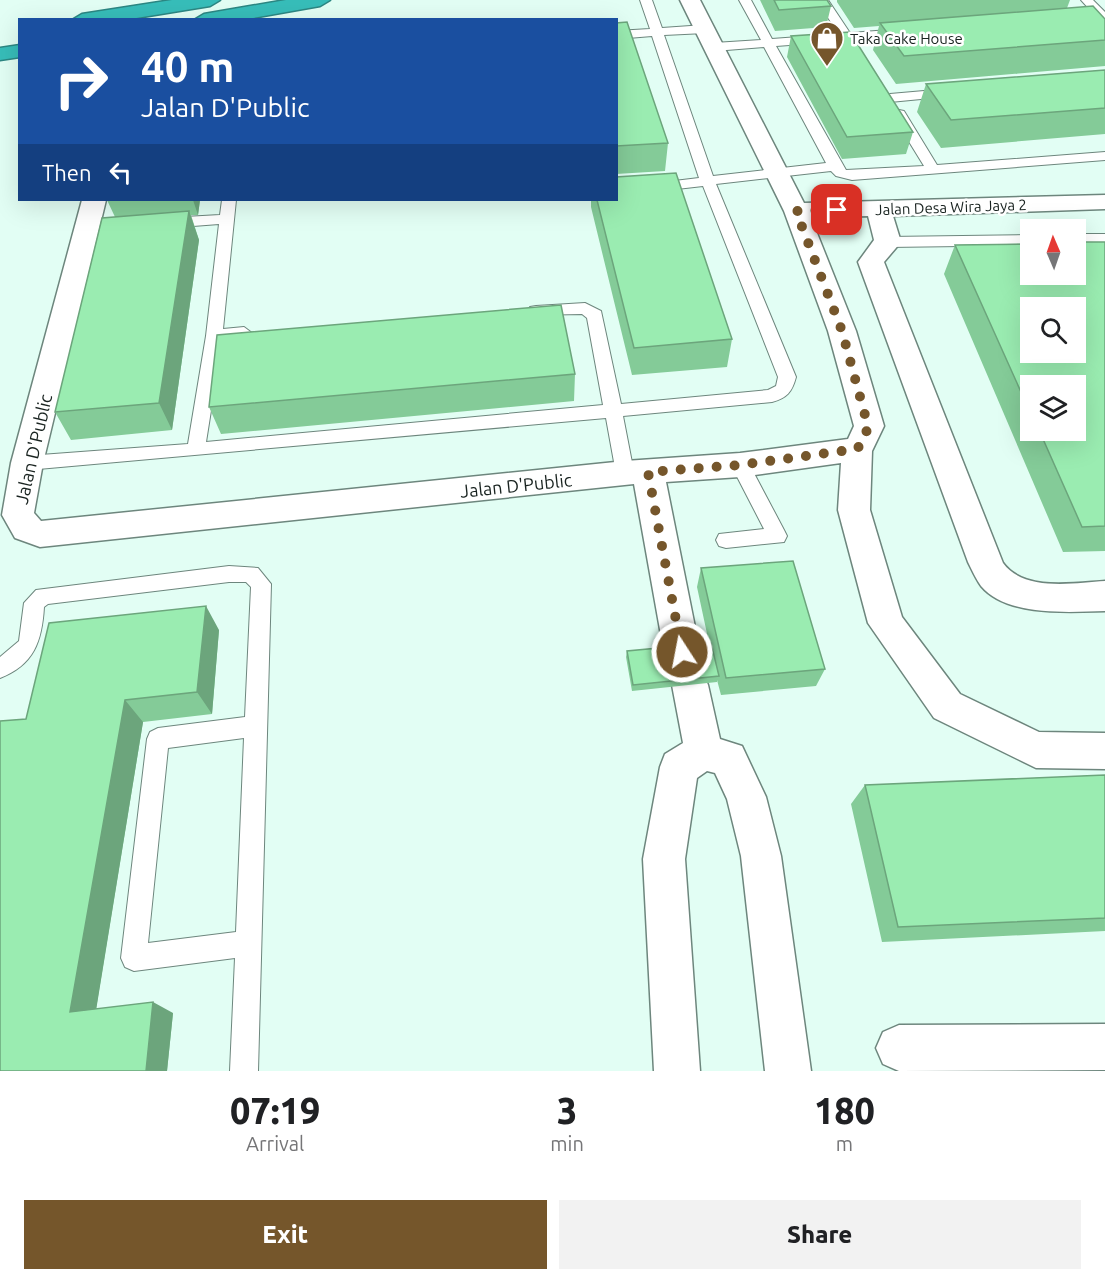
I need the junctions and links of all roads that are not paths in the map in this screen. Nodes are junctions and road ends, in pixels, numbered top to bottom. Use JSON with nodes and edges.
{"nodes":[{"id":1,"x":210,"y":0,"type":"edge"},
{"id":2,"x":320,"y":0,"type":"edge"},
{"id":3,"x":646,"y":0,"type":"edge"},
{"id":4,"x":690,"y":0,"type":"edge"},
{"id":5,"x":745,"y":0,"type":"edge"},
{"id":6,"x":822,"y":0,"type":"edge"},
{"id":7,"x":1087,"y":0,"type":"edge"},
{"id":8,"x":95,"y":18,"type":"edge"},
{"id":9,"x":216,"y":18,"type":"edge"},
{"id":10,"x":1102,"y":19,"type":"edge"},
{"id":11,"x":657,"y":32,"type":"junction"},
{"id":12,"x":917,"y":32,"type":"edge"},
{"id":13,"x":618,"y":35,"type":"edge"},
{"id":14,"x":847,"y":37,"type":"junction"},
{"id":15,"x":710,"y":38,"type":"junction"},
{"id":16,"x":769,"y":43,"type":"junction"},
{"id":17,"x":18,"y":51,"type":"edge"},
{"id":18,"x":0,"y":54,"type":"edge"},
{"id":19,"x":859,"y":55,"type":"edge"},
{"id":20,"x":958,"y":93,"type":"edge"},
{"id":21,"x":1105,"y":156,"type":"edge"},
{"id":22,"x":834,"y":166,"type":"junction"},
{"id":23,"x":933,"y":170,"type":"junction"},
{"id":24,"x":778,"y":171,"type":"junction"},
{"id":25,"x":707,"y":179,"type":"junction"},
{"id":26,"x":618,"y":192,"type":"edge"},
{"id":27,"x":94,"y":201,"type":"edge"},
{"id":28,"x":229,"y":201,"type":"edge"},
{"id":29,"x":1105,"y":202,"type":"edge"},
{"id":30,"x":878,"y":209,"type":"junction"},
{"id":31,"x":796,"y":211,"type":"junction"},
{"id":32,"x":227,"y":219,"type":"junction"},
{"id":33,"x":157,"y":224,"type":"edge"},
{"id":34,"x":1086,"y":239,"type":"edge"},
{"id":35,"x":1105,"y":239,"type":"edge"},
{"id":36,"x":1020,"y":240,"type":"edge"},
{"id":37,"x":888,"y":242,"type":"junction"},
{"id":38,"x":519,"y":312,"type":"edge"},
{"id":39,"x":897,"y":327,"type":"junction"},
{"id":40,"x":842,"y":331,"type":"junction"},
{"id":41,"x":262,"y":332,"type":"edge"},
{"id":42,"x":214,"y":336,"type":"junction"},
{"id":43,"x":612,"y":410,"type":"junction"},
{"id":44,"x":857,"y":449,"type":"junction"},
{"id":45,"x":196,"y":450,"type":"junction"},
{"id":46,"x":27,"y":463,"type":"junction"},
{"id":47,"x":740,"y":465,"type":"junction"},
{"id":48,"x":637,"y":472,"type":"junction"},
{"id":49,"x":726,"y":540,"type":"dead end"},
{"id":50,"x":1105,"y":596,"type":"edge"},
{"id":51,"x":0,"y":668,"type":"edge"},
{"id":52,"x":256,"y":726,"type":"junction"},
{"id":53,"x":1105,"y":751,"type":"edge"},
{"id":54,"x":704,"y":752,"type":"junction"},
{"id":55,"x":249,"y":943,"type":"junction"},
{"id":56,"x":1105,"y":1047,"type":"edge"},
{"id":57,"x":899,"y":1048,"type":"dead end"},
{"id":58,"x":244,"y":1071,"type":"edge"},
{"id":59,"x":677,"y":1071,"type":"edge"},
{"id":60,"x":788,"y":1071,"type":"edge"}],
"edges":[{"from":1,"to":8,"type":"highway"},
{"from":2,"to":9,"type":"highway"},
{"from":3,"to":11,"type":"lane"},
{"from":4,"to":15,"type":"street"},
{"from":5,"to":16,"type":"lane"},
{"from":6,"to":14,"type":"lane"},
{"from":7,"to":10,"type":"lane"},
{"from":11,"to":13,"type":"lane"},
{"from":11,"to":15,"type":"lane"},
{"from":11,"to":25,"type":"lane"},
{"from":12,"to":14,"type":"lane"},
{"from":14,"to":16,"type":"lane"},
{"from":14,"to":19,"type":"lane"},
{"from":15,"to":16,"type":"lane"},
{"from":15,"to":24,"type":"street"},
{"from":16,"to":22,"type":"lane"},
{"from":17,"to":18,"type":"highway"},
{"from":20,"to":23,"type":"lane"},
{"from":21,"to":23,"type":"lane"},
{"from":22,"to":23,"type":"lane"},
{"from":22,"to":24,"type":"lane"},
{"from":24,"to":25,"type":"lane"},
{"from":24,"to":31,"type":"street"},
{"from":25,"to":26,"type":"lane"},
{"from":25,"to":43,"type":"lane"},
{"from":27,"to":46,"type":"street","name":"Jalan D'Public"},
{"from":28,"to":32,"type":"lane"},
{"from":29,"to":30,"type":"street","name":"Jalan Desa Wira Jaya 2"},
{"from":30,"to":31,"type":"street","name":"Jalan Desa Wira Jaya 2"},
{"from":30,"to":37,"type":"street"},
{"from":31,"to":40,"type":"street"},
{"from":32,"to":33,"type":"lane"},
{"from":32,"to":42,"type":"lane"},
{"from":34,"to":35,"type":"lane"},
{"from":36,"to":37,"type":"lane"},
{"from":37,"to":39,"type":"street"},
{"from":38,"to":43,"type":"lane"},
{"from":39,"to":40,"type":"street"},
{"from":39,"to":50,"type":"street"},
{"from":40,"to":44,"type":"street"},
{"from":41,"to":42,"type":"lane"},
{"from":42,"to":45,"type":"lane"},
{"from":43,"to":45,"type":"lane"},
{"from":43,"to":48,"type":"lane"},
{"from":44,"to":47,"type":"street","name":"Jalan D'Public"},
{"from":44,"to":53,"type":"street"},
{"from":45,"to":46,"type":"lane"},
{"from":46,"to":48,"type":"street","name":"Jalan D'Public"},
{"from":47,"to":48,"type":"street","name":"Jalan D'Public"},
{"from":47,"to":49,"type":"lane"},
{"from":48,"to":54,"type":"street"},
{"from":51,"to":52,"type":"lane"},
{"from":52,"to":55,"type":"lane"},
{"from":52,"to":55,"type":"lane"},
{"from":54,"to":59,"type":"street"},
{"from":54,"to":60,"type":"street"},
{"from":55,"to":58,"type":"lane"},
{"from":56,"to":57,"type":"street"}]}
